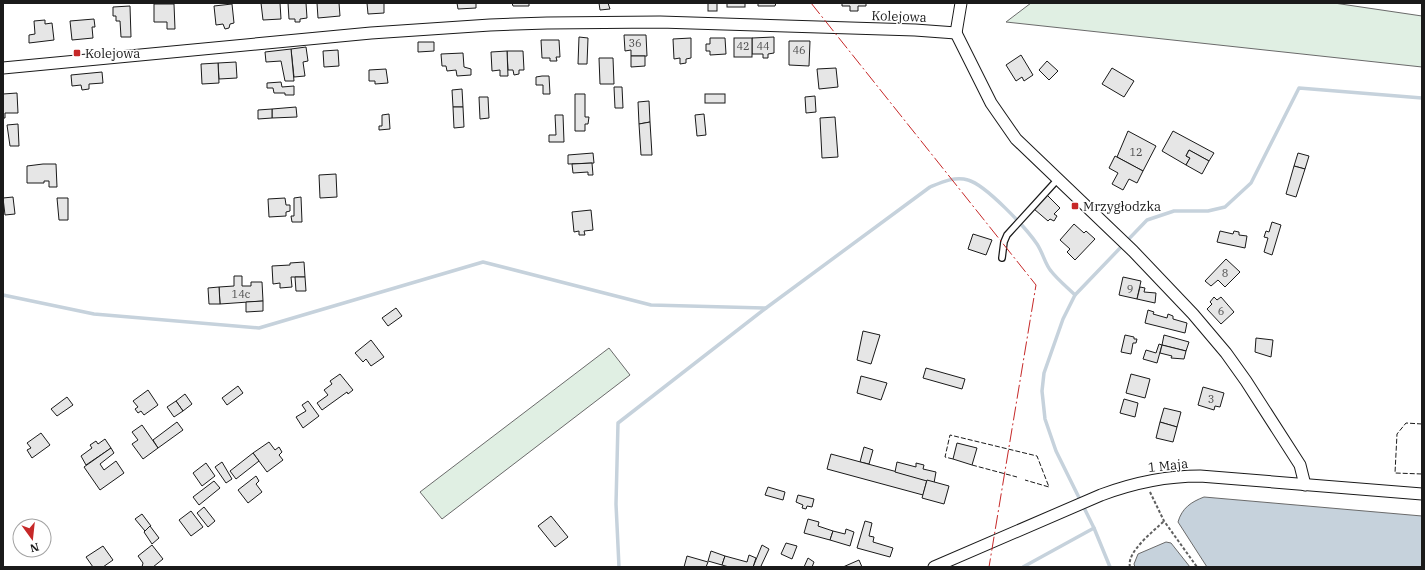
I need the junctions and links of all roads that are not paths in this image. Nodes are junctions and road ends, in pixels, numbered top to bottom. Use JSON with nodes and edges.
{"nodes":[{"id":1,"x":961,"y":3,"type":"edge"},
{"id":2,"x":956,"y":33,"type":"junction"},
{"id":3,"x":3,"y":68,"type":"edge"},
{"id":4,"x":1058,"y":179,"type":"junction"},
{"id":5,"x":1002,"y":258,"type":"dead end"},
{"id":6,"x":1305,"y":486,"type":"junction"},
{"id":7,"x":1422,"y":494,"type":"edge"},
{"id":8,"x":934,"y":567,"type":"edge"}],
"edges":[{"from":1,"to":2,"type":"street"},
{"from":2,"to":3,"type":"street","name":"Kolejowa"},
{"from":2,"to":4,"type":"street"},
{"from":4,"to":5,"type":"lane"},
{"from":4,"to":6,"type":"street"},
{"from":6,"to":7,"type":"street","name":"1 Maja"},
{"from":6,"to":8,"type":"street","name":"1 Maja"}]}
